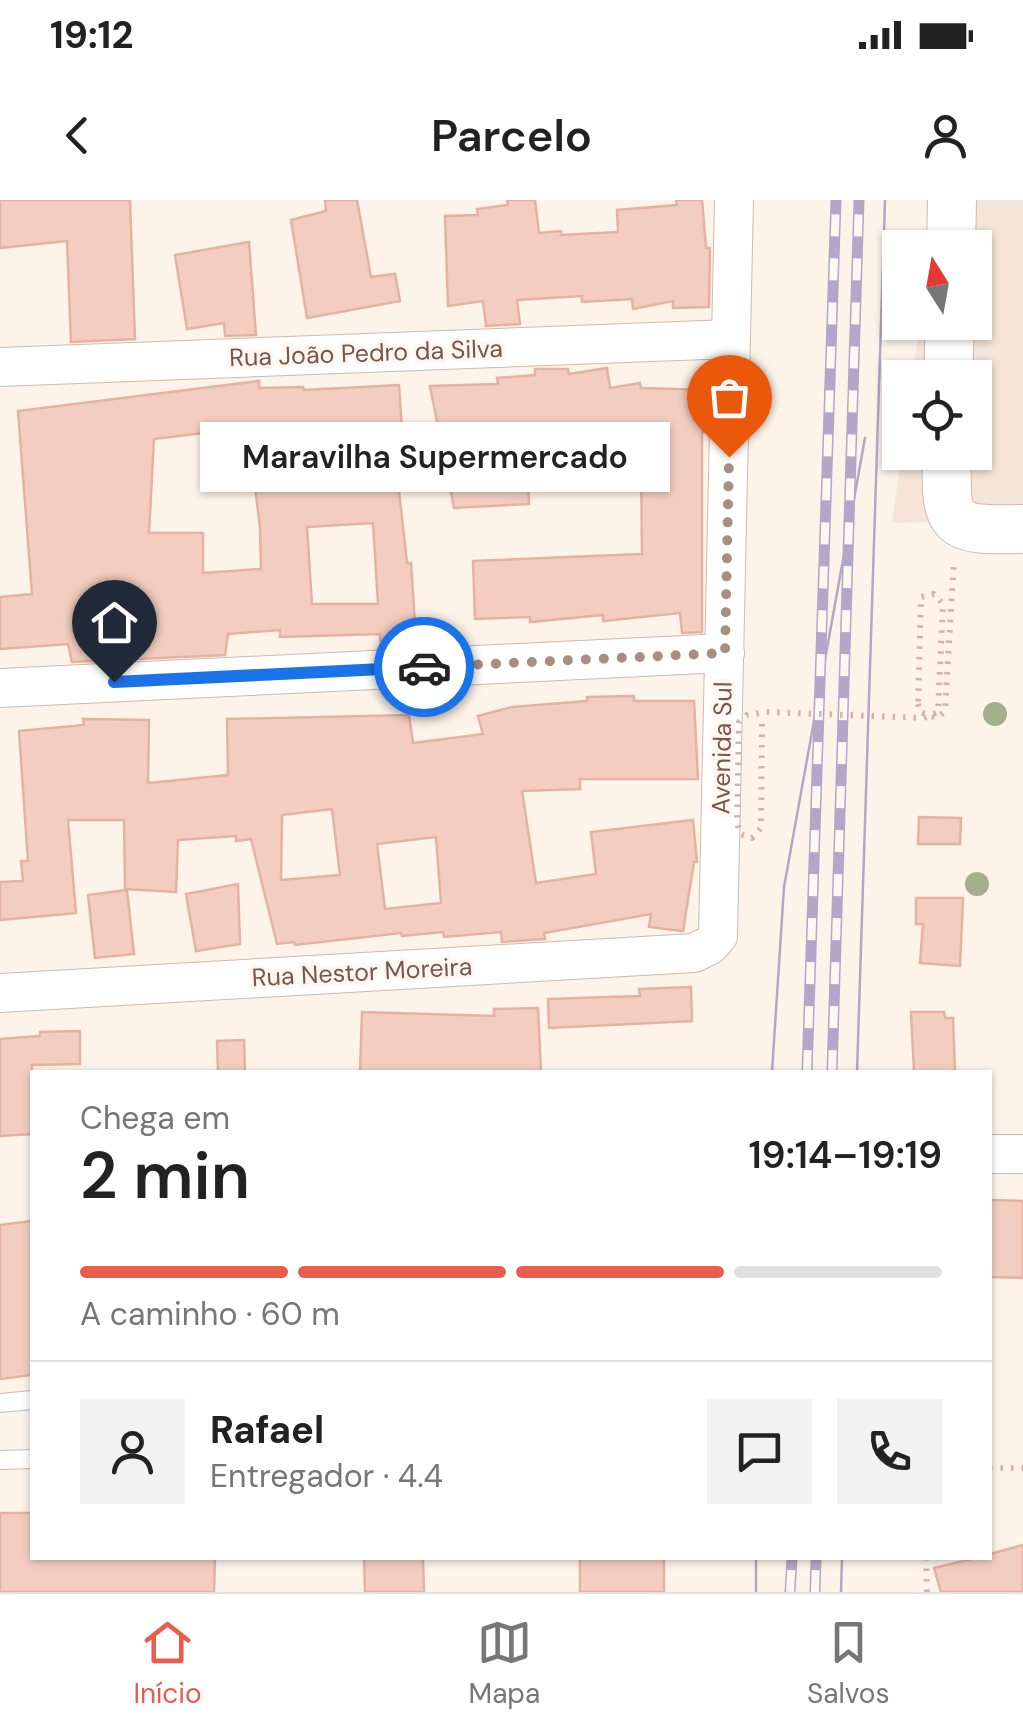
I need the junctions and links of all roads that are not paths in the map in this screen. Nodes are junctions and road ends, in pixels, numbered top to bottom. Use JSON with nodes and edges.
{"nodes":[{"id":1,"x":734,"y":200,"type":"edge"},
{"id":2,"x":952,"y":200,"type":"edge"},
{"id":3,"x":951,"y":230,"type":"edge"},
{"id":4,"x":732,"y":339,"type":"junction"},
{"id":5,"x":0,"y":367,"type":"edge"},
{"id":6,"x":947,"y":470,"type":"edge"},
{"id":7,"x":1001,"y":529,"type":"edge"},
{"id":8,"x":725,"y":653,"type":"junction"},
{"id":9,"x":0,"y":688,"type":"edge"},
{"id":10,"x":718,"y":936,"type":"joint"},
{"id":11,"x":0,"y":993,"type":"edge"},
{"id":12,"x":992,"y":1154,"type":"edge"},
{"id":13,"x":1023,"y":1154,"type":"edge"},
{"id":14,"x":30,"y":1400,"type":"edge"},
{"id":15,"x":0,"y":1403,"type":"edge"},
{"id":16,"x":30,"y":1459,"type":"edge"},
{"id":17,"x":0,"y":1460,"type":"edge"}],
"edges":[{"from":1,"to":4,"type":"street","name":"Avenida Sul"},
{"from":2,"to":3,"type":"street"},
{"from":4,"to":5,"type":"street","name":"Rua João Pedro da Silva"},
{"from":4,"to":8,"type":"street","name":"Avenida Sul"},
{"from":6,"to":7,"type":"street"},
{"from":8,"to":9,"type":"street"},
{"from":8,"to":10,"type":"street","name":"Avenida Sul"},
{"from":10,"to":11,"type":"street","name":"Rua Nestor Moreira"},
{"from":12,"to":13,"type":"street"},
{"from":14,"to":15,"type":"lane"},
{"from":16,"to":17,"type":"lane"}]}
